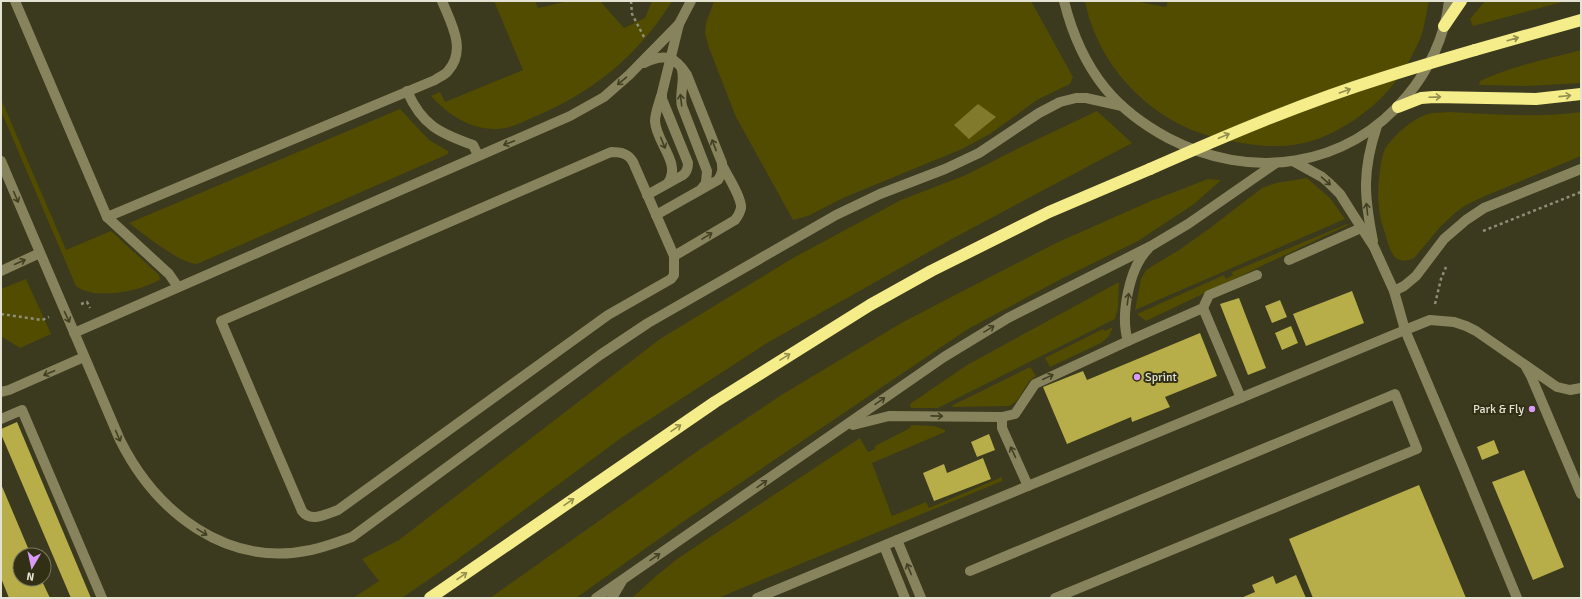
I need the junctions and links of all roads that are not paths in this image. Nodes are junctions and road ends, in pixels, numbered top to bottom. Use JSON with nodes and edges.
{"nodes":[{"id":1,"x":15,"y":1,"type":"edge"},
{"id":2,"x":442,"y":1,"type":"edge"},
{"id":3,"x":691,"y":1,"type":"edge"},
{"id":4,"x":1064,"y":1,"type":"edge"},
{"id":5,"x":1449,"y":1,"type":"edge"},
{"id":6,"x":1461,"y":1,"type":"edge"},
{"id":7,"x":1581,"y":20,"type":"edge"},
{"id":8,"x":679,"y":24,"type":"junction"},
{"id":9,"x":1444,"y":26,"type":"junction"},
{"id":10,"x":676,"y":62,"type":"junction"},
{"id":11,"x":640,"y":64,"type":"junction"},
{"id":12,"x":407,"y":91,"type":"junction"},
{"id":13,"x":662,"y":93,"type":"junction"},
{"id":14,"x":1581,"y":94,"type":"edge"},
{"id":15,"x":1122,"y":106,"type":"junction"},
{"id":16,"x":1398,"y":107,"type":"junction"},
{"id":17,"x":1377,"y":126,"type":"junction"},
{"id":18,"x":478,"y":155,"type":"junction"},
{"id":19,"x":1,"y":161,"type":"edge"},
{"id":20,"x":1293,"y":161,"type":"junction"},
{"id":21,"x":722,"y":163,"type":"junction"},
{"id":22,"x":1276,"y":163,"type":"junction"},
{"id":23,"x":1581,"y":169,"type":"edge"},
{"id":24,"x":668,"y":183,"type":"junction"},
{"id":25,"x":702,"y":188,"type":"junction"},
{"id":26,"x":647,"y":195,"type":"junction"},
{"id":27,"x":656,"y":215,"type":"junction"},
{"id":28,"x":106,"y":217,"type":"junction"},
{"id":29,"x":1361,"y":228,"type":"junction"},
{"id":30,"x":1151,"y":246,"type":"junction"},
{"id":31,"x":1374,"y":247,"type":"junction"},
{"id":32,"x":40,"y":253,"type":"junction"},
{"id":33,"x":674,"y":256,"type":"junction"},
{"id":34,"x":1290,"y":260,"type":"dead end"},
{"id":35,"x":1,"y":271,"type":"edge"},
{"id":36,"x":1257,"y":275,"type":"dead end"},
{"id":37,"x":178,"y":287,"type":"junction"},
{"id":38,"x":1394,"y":291,"type":"junction"},
{"id":39,"x":1203,"y":308,"type":"junction"},
{"id":40,"x":1404,"y":330,"type":"junction"},
{"id":41,"x":74,"y":333,"type":"junction"},
{"id":42,"x":1128,"y":340,"type":"junction"},
{"id":43,"x":84,"y":357,"type":"junction"},
{"id":44,"x":1522,"y":363,"type":"junction"},
{"id":45,"x":1581,"y":388,"type":"edge"},
{"id":46,"x":4,"y":392,"type":"edge"},
{"id":47,"x":1241,"y":398,"type":"junction"},
{"id":48,"x":1002,"y":417,"type":"junction"},
{"id":49,"x":1,"y":418,"type":"edge"},
{"id":50,"x":843,"y":428,"type":"junction"},
{"id":51,"x":1028,"y":486,"type":"junction"},
{"id":52,"x":1581,"y":494,"type":"edge"},
{"id":53,"x":897,"y":540,"type":"junction"},
{"id":54,"x":884,"y":546,"type":"junction"},
{"id":55,"x":970,"y":571,"type":"dead end"},
{"id":56,"x":623,"y":580,"type":"junction"},
{"id":57,"x":102,"y":598,"type":"edge"},
{"id":58,"x":430,"y":598,"type":"edge"},
{"id":59,"x":596,"y":598,"type":"edge"},
{"id":60,"x":612,"y":598,"type":"edge"},
{"id":61,"x":758,"y":598,"type":"edge"},
{"id":62,"x":905,"y":598,"type":"edge"},
{"id":63,"x":921,"y":598,"type":"edge"},
{"id":64,"x":1055,"y":598,"type":"edge"},
{"id":65,"x":1517,"y":598,"type":"edge"}],
"edges":[{"from":1,"to":28,"type":"street"},
{"from":2,"to":12,"type":"street"},
{"from":3,"to":8,"type":"street"},
{"from":4,"to":15,"type":"street"},
{"from":5,"to":9,"type":"street"},
{"from":6,"to":9,"type":"highway"},
{"from":58,"to":7,"type":"highway","one_way":true,"bridge":true},
{"from":8,"to":10,"type":"street"},
{"from":8,"to":11,"type":"street"},
{"from":9,"to":16,"type":"street"},
{"from":10,"to":11,"type":"street"},
{"from":10,"to":13,"type":"street"},
{"from":21,"to":10,"type":"street","one_way":true},
{"from":25,"to":10,"type":"street","one_way":true},
{"from":11,"to":18,"type":"street","one_way":true},
{"from":12,"to":18,"type":"street"},
{"from":12,"to":28,"type":"street"},
{"from":13,"to":24,"type":"street","one_way":true},
{"from":13,"to":24,"type":"street"},
{"from":16,"to":14,"type":"highway","one_way":true},
{"from":15,"to":22,"type":"street"},
{"from":43,"to":15,"type":"street","one_way":true},
{"from":16,"to":17,"type":"street"},
{"from":17,"to":20,"type":"street"},
{"from":31,"to":17,"type":"street","one_way":true},
{"from":18,"to":37,"type":"street"},
{"from":19,"to":32,"type":"street","one_way":true},
{"from":20,"to":22,"type":"street"},
{"from":20,"to":29,"type":"street","one_way":true},
{"from":21,"to":25,"type":"street"},
{"from":33,"to":21,"type":"street","one_way":true},
{"from":22,"to":30,"type":"street"},
{"from":23,"to":38,"type":"street"},
{"from":24,"to":26,"type":"street"},
{"from":25,"to":27,"type":"street"},
{"from":26,"to":27,"type":"street"},
{"from":26,"to":33,"type":"street"},
{"from":27,"to":33,"type":"street"},
{"from":28,"to":37,"type":"street"},
{"from":29,"to":31,"type":"street"},
{"from":29,"to":34,"type":"street"},
{"from":42,"to":30,"type":"street","one_way":true},
{"from":50,"to":30,"type":"street","one_way":true},
{"from":31,"to":38,"type":"street"},
{"from":35,"to":32,"type":"street","one_way":true},
{"from":32,"to":41,"type":"street","one_way":true},
{"from":36,"to":39,"type":"street"},
{"from":37,"to":41,"type":"street"},
{"from":38,"to":40,"type":"street"},
{"from":39,"to":42,"type":"street"},
{"from":39,"to":47,"type":"street"},
{"from":40,"to":44,"type":"street"},
{"from":40,"to":47,"type":"street"},
{"from":40,"to":65,"type":"street"},
{"from":41,"to":43,"type":"street"},
{"from":48,"to":42,"type":"street","one_way":true},
{"from":43,"to":46,"type":"street","one_way":true},
{"from":44,"to":45,"type":"street"},
{"from":44,"to":52,"type":"street"},
{"from":47,"to":51,"type":"street"},
{"from":50,"to":48,"type":"street","one_way":true},
{"from":51,"to":48,"type":"street","one_way":true},
{"from":49,"to":57,"type":"street"},
{"from":56,"to":50,"type":"street","one_way":true},
{"from":51,"to":53,"type":"street"},
{"from":53,"to":54,"type":"street"},
{"from":63,"to":53,"type":"street","one_way":true},
{"from":54,"to":61,"type":"street"},
{"from":54,"to":62,"type":"street"},
{"from":55,"to":64,"type":"street"},
{"from":56,"to":59,"type":"street"},
{"from":56,"to":60,"type":"street"}]}
